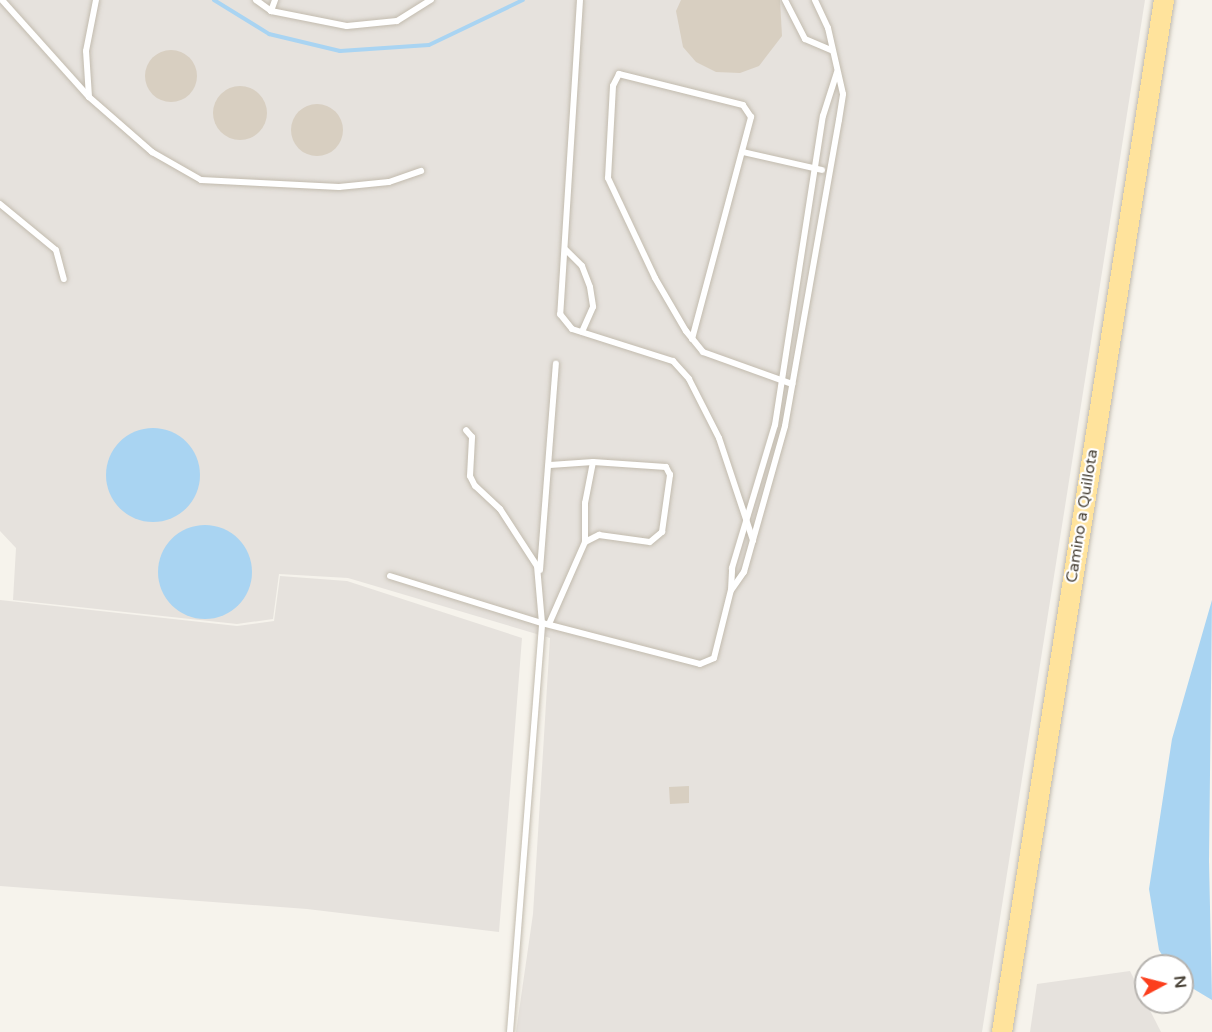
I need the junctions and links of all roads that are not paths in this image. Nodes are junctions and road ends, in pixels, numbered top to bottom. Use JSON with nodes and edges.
{"nodes":[{"id":1,"x":2,"y":0,"type":"edge"},
{"id":2,"x":96,"y":0,"type":"edge"},
{"id":3,"x":256,"y":0,"type":"edge"},
{"id":4,"x":274,"y":0,"type":"edge"},
{"id":5,"x":431,"y":0,"type":"edge"},
{"id":6,"x":580,"y":0,"type":"edge"},
{"id":7,"x":785,"y":0,"type":"edge"},
{"id":8,"x":814,"y":0,"type":"edge"},
{"id":9,"x":1164,"y":0,"type":"edge"},
{"id":10,"x":271,"y":11,"type":"junction"},
{"id":11,"x":833,"y":51,"type":"junction"},
{"id":12,"x":837,"y":72,"type":"junction"},
{"id":13,"x":89,"y":97,"type":"junction"},
{"id":14,"x":743,"y":152,"type":"junction"},
{"id":15,"x":818,"y":169,"type":"junction"},
{"id":16,"x":421,"y":171,"type":"dead end"},
{"id":17,"x":827,"y":171,"type":"junction"},
{"id":18,"x":0,"y":204,"type":"edge"},
{"id":19,"x":565,"y":249,"type":"junction"},
{"id":20,"x":64,"y":279,"type":"dead end"},
{"id":21,"x":582,"y":332,"type":"junction"},
{"id":22,"x":692,"y":339,"type":"junction"},
{"id":23,"x":556,"y":364,"type":"dead end"},
{"id":24,"x":783,"y":382,"type":"junction"},
{"id":25,"x":792,"y":384,"type":"junction"},
{"id":26,"x":466,"y":430,"type":"dead end"},
{"id":27,"x":593,"y":462,"type":"junction"},
{"id":28,"x":550,"y":465,"type":"junction"},
{"id":29,"x":745,"y":524,"type":"junction"},
{"id":30,"x":753,"y":540,"type":"junction"},
{"id":31,"x":585,"y":542,"type":"junction"},
{"id":32,"x":539,"y":574,"type":"junction"},
{"id":33,"x":390,"y":576,"type":"dead end"},
{"id":34,"x":731,"y":590,"type":"junction"},
{"id":35,"x":545,"y":623,"type":"junction"},
{"id":36,"x":510,"y":1032,"type":"edge"},
{"id":37,"x":1002,"y":1032,"type":"edge"}],
"edges":[{"from":1,"to":13,"type":"lane"},
{"from":2,"to":13,"type":"lane"},
{"from":3,"to":10,"type":"lane"},
{"from":4,"to":10,"type":"lane"},
{"from":5,"to":10,"type":"lane"},
{"from":6,"to":19,"type":"lane"},
{"from":7,"to":11,"type":"lane"},
{"from":8,"to":11,"type":"lane"},
{"from":9,"to":37,"type":"main road","name":"Camino a Quillota"},
{"from":11,"to":12,"type":"lane"},
{"from":12,"to":15,"type":"lane"},
{"from":12,"to":17,"type":"lane"},
{"from":13,"to":16,"type":"lane"},
{"from":14,"to":15,"type":"lane"},
{"from":14,"to":22,"type":"lane"},
{"from":14,"to":22,"type":"lane"},
{"from":15,"to":17,"type":"lane"},
{"from":15,"to":24,"type":"lane"},
{"from":17,"to":25,"type":"lane"},
{"from":18,"to":20,"type":"lane"},
{"from":19,"to":21,"type":"lane"},
{"from":19,"to":21,"type":"lane"},
{"from":21,"to":29,"type":"lane"},
{"from":22,"to":24,"type":"lane"},
{"from":23,"to":28,"type":"lane"},
{"from":24,"to":25,"type":"lane"},
{"from":24,"to":29,"type":"lane"},
{"from":25,"to":30,"type":"lane"},
{"from":26,"to":32,"type":"lane"},
{"from":27,"to":28,"type":"lane"},
{"from":27,"to":31,"type":"lane"},
{"from":27,"to":31,"type":"lane"},
{"from":28,"to":32,"type":"lane"},
{"from":29,"to":30,"type":"lane"},
{"from":29,"to":34,"type":"lane"},
{"from":30,"to":34,"type":"lane"},
{"from":31,"to":35,"type":"lane"},
{"from":32,"to":35,"type":"lane"},
{"from":33,"to":35,"type":"lane"},
{"from":34,"to":35,"type":"lane"},
{"from":35,"to":36,"type":"lane"}]}
